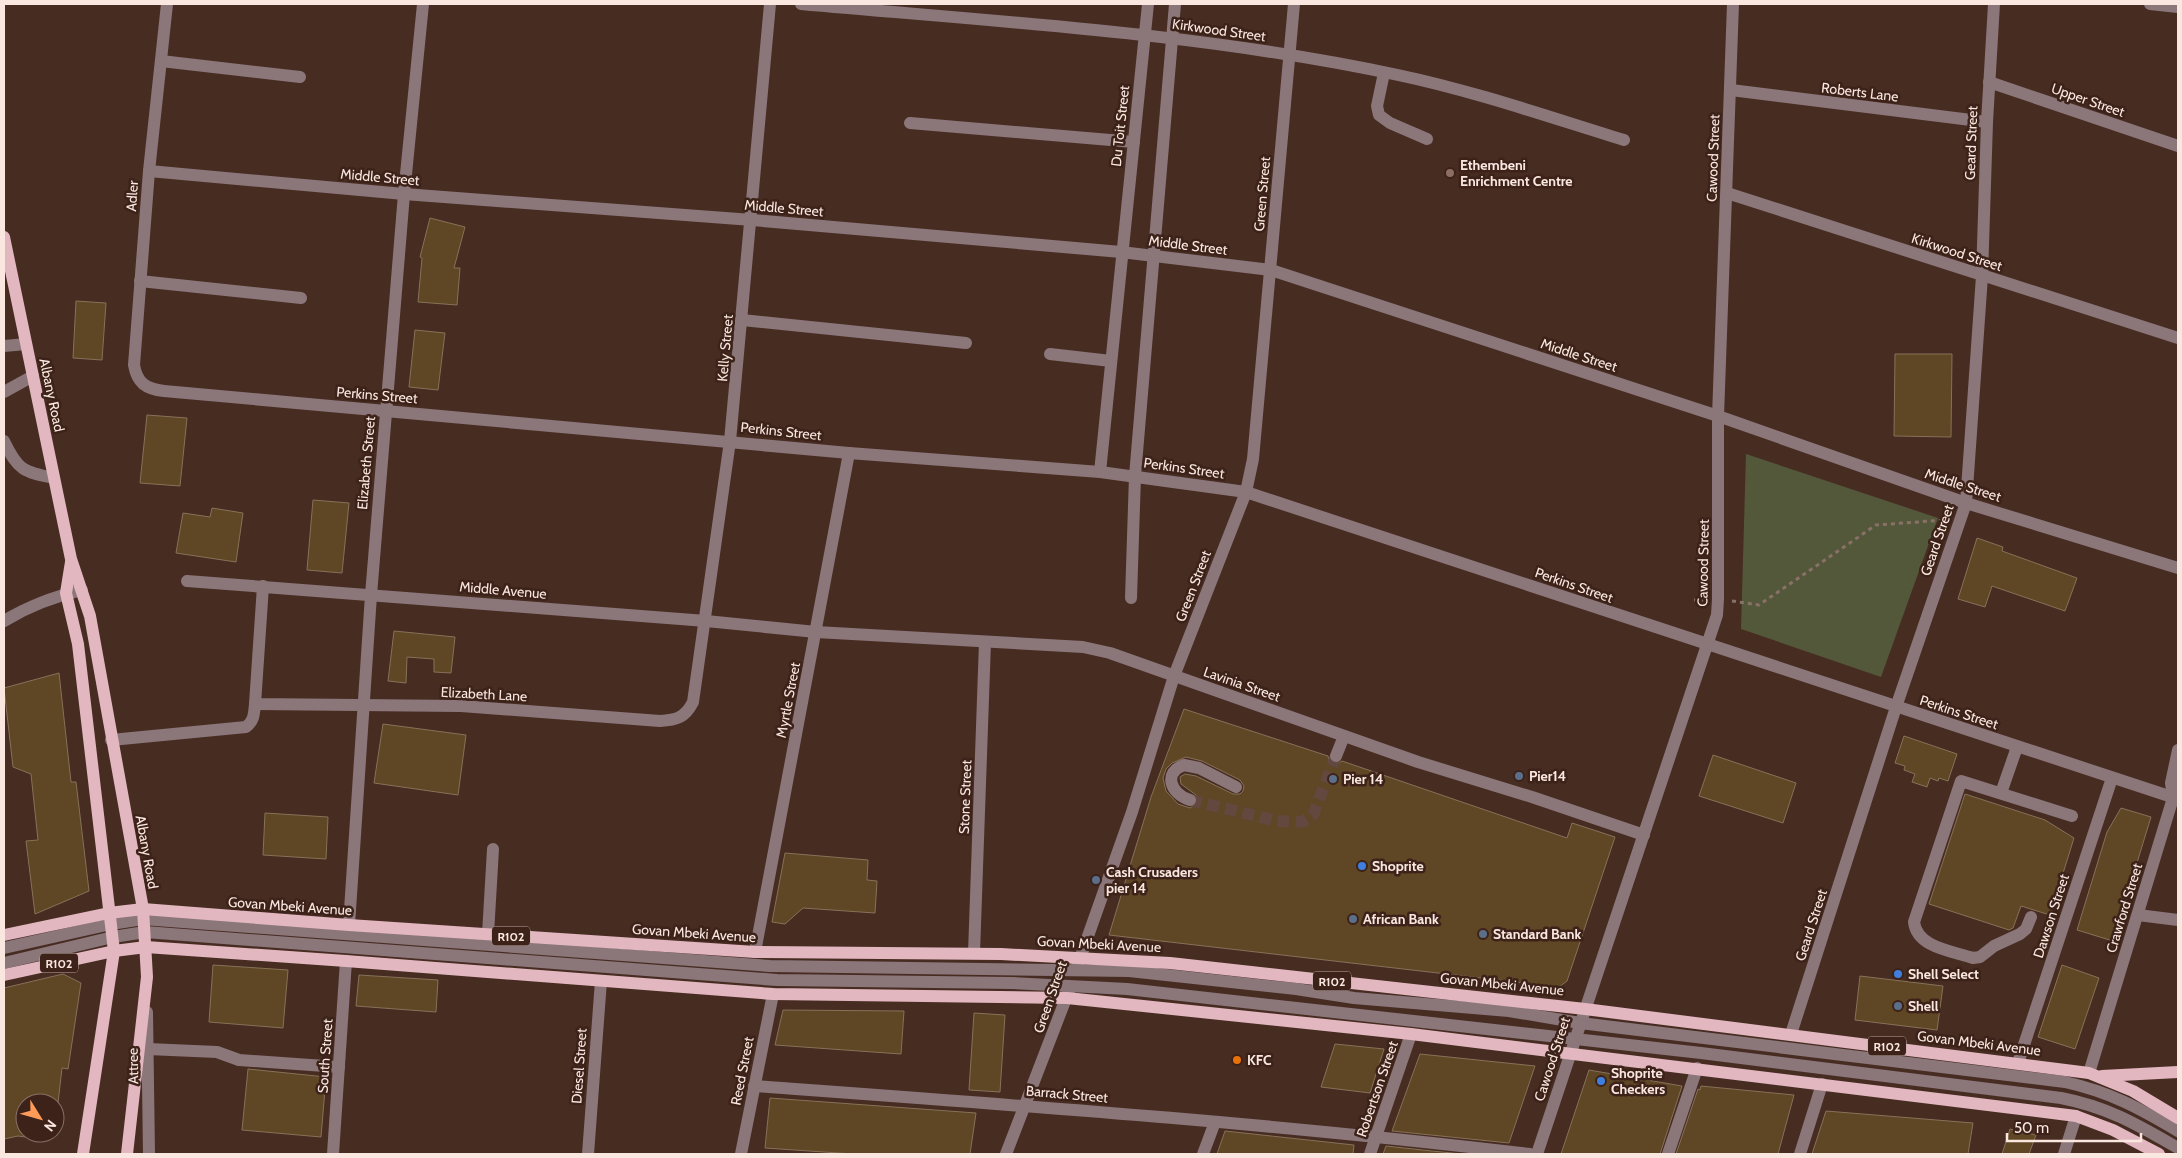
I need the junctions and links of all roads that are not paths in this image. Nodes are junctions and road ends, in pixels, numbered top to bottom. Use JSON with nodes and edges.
{"nodes":[{"id":1,"x":167,"y":4,"type":"edge"},
{"id":2,"x":423,"y":4,"type":"edge"},
{"id":3,"x":770,"y":4,"type":"edge"},
{"id":4,"x":801,"y":4,"type":"edge"},
{"id":5,"x":1148,"y":4,"type":"edge"},
{"id":6,"x":1175,"y":4,"type":"edge"},
{"id":7,"x":1294,"y":4,"type":"edge"},
{"id":8,"x":1733,"y":4,"type":"edge"},
{"id":9,"x":1994,"y":4,"type":"edge"},
{"id":10,"x":2150,"y":4,"type":"edge"},
{"id":11,"x":2178,"y":7,"type":"edge"},
{"id":12,"x":1145,"y":35,"type":"junction"},
{"id":13,"x":1172,"y":38,"type":"junction"},
{"id":14,"x":1288,"y":55,"type":"junction"},
{"id":15,"x":161,"y":61,"type":"junction"},
{"id":16,"x":1384,"y":73,"type":"junction"},
{"id":17,"x":300,"y":77,"type":"dead end"},
{"id":18,"x":1989,"y":82,"type":"junction"},
{"id":19,"x":1731,"y":90,"type":"junction"},
{"id":20,"x":1986,"y":122,"type":"junction"},
{"id":21,"x":910,"y":123,"type":"dead end"},
{"id":22,"x":1427,"y":139,"type":"dead end"},
{"id":23,"x":1624,"y":140,"type":"dead end"},
{"id":24,"x":1134,"y":142,"type":"junction"},
{"id":25,"x":2178,"y":146,"type":"edge"},
{"id":26,"x":149,"y":171,"type":"junction"},
{"id":27,"x":1726,"y":193,"type":"junction"},
{"id":28,"x":404,"y":194,"type":"junction"},
{"id":29,"x":752,"y":220,"type":"junction"},
{"id":30,"x":4,"y":236,"type":"edge"},
{"id":31,"x":1121,"y":252,"type":"junction"},
{"id":32,"x":1154,"y":256,"type":"junction"},
{"id":33,"x":1271,"y":270,"type":"junction"},
{"id":34,"x":1982,"y":276,"type":"junction"},
{"id":35,"x":140,"y":282,"type":"junction"},
{"id":36,"x":301,"y":298,"type":"dead end"},
{"id":37,"x":742,"y":320,"type":"junction"},
{"id":38,"x":2178,"y":338,"type":"edge"},
{"id":39,"x":966,"y":343,"type":"dead end"},
{"id":40,"x":26,"y":344,"type":"junction"},
{"id":41,"x":4,"y":346,"type":"edge"},
{"id":42,"x":1050,"y":354,"type":"dead end"},
{"id":43,"x":1111,"y":361,"type":"junction"},
{"id":44,"x":33,"y":376,"type":"junction"},
{"id":45,"x":146,"y":387,"type":"joint"},
{"id":46,"x":4,"y":392,"type":"edge"},
{"id":47,"x":386,"y":411,"type":"junction"},
{"id":48,"x":1718,"y":416,"type":"junction"},
{"id":49,"x":4,"y":441,"type":"edge"},
{"id":50,"x":730,"y":441,"type":"junction"},
{"id":51,"x":849,"y":453,"type":"junction"},
{"id":52,"x":1100,"y":472,"type":"junction"},
{"id":53,"x":1135,"y":476,"type":"junction"},
{"id":54,"x":54,"y":478,"type":"junction"},
{"id":55,"x":1246,"y":492,"type":"junction"},
{"id":56,"x":1966,"y":503,"type":"junction"},
{"id":57,"x":71,"y":560,"type":"junction"},
{"id":58,"x":2178,"y":568,"type":"edge"},
{"id":59,"x":187,"y":581,"type":"dead end"},
{"id":60,"x":263,"y":586,"type":"junction"},
{"id":61,"x":82,"y":590,"type":"junction"},
{"id":62,"x":66,"y":594,"type":"junction"},
{"id":63,"x":370,"y":594,"type":"junction"},
{"id":64,"x":1131,"y":598,"type":"dead end"},
{"id":65,"x":4,"y":621,"type":"edge"},
{"id":66,"x":706,"y":621,"type":"junction"},
{"id":67,"x":816,"y":632,"type":"junction"},
{"id":68,"x":985,"y":642,"type":"junction"},
{"id":69,"x":1708,"y":645,"type":"junction"},
{"id":70,"x":1174,"y":676,"type":"junction"},
{"id":71,"x":695,"y":693,"type":"joint"},
{"id":72,"x":255,"y":704,"type":"junction"},
{"id":73,"x":362,"y":704,"type":"junction"},
{"id":74,"x":1896,"y":706,"type":"junction"},
{"id":75,"x":1344,"y":736,"type":"junction"},
{"id":76,"x":111,"y":740,"type":"junction"},
{"id":77,"x":2017,"y":747,"type":"junction"},
{"id":78,"x":2178,"y":750,"type":"edge"},
{"id":79,"x":1336,"y":756,"type":"tunnel mouth"},
{"id":80,"x":2112,"y":778,"type":"junction"},
{"id":81,"x":1236,"y":787,"type":"dead end"},
{"id":82,"x":2001,"y":793,"type":"junction"},
{"id":83,"x":2176,"y":799,"type":"edge"},
{"id":84,"x":1190,"y":800,"type":"tunnel mouth"},
{"id":85,"x":2072,"y":816,"type":"dead end"},
{"id":86,"x":1644,"y":835,"type":"junction"},
{"id":87,"x":493,"y":849,"type":"dead end"},
{"id":88,"x":143,"y":914,"type":"junction"},
{"id":89,"x":2138,"y":915,"type":"junction"},
{"id":90,"x":2031,"y":917,"type":"dead end"},
{"id":91,"x":2178,"y":920,"type":"edge"},
{"id":92,"x":111,"y":925,"type":"junction"},
{"id":93,"x":349,"y":925,"type":"junction"},
{"id":94,"x":145,"y":932,"type":"junction"},
{"id":95,"x":488,"y":934,"type":"junction"},
{"id":96,"x":4,"y":936,"type":"edge"},
{"id":97,"x":146,"y":947,"type":"junction"},
{"id":98,"x":4,"y":948,"type":"edge"},
{"id":99,"x":114,"y":951,"type":"junction"},
{"id":100,"x":755,"y":952,"type":"junction"},
{"id":101,"x":974,"y":953,"type":"junction"},
{"id":102,"x":346,"y":961,"type":"junction"},
{"id":103,"x":4,"y":963,"type":"edge"},
{"id":104,"x":1078,"y":964,"type":"junction"},
{"id":105,"x":4,"y":975,"type":"edge"},
{"id":106,"x":147,"y":977,"type":"junction"},
{"id":107,"x":601,"y":981,"type":"junction"},
{"id":108,"x":1068,"y":992,"type":"junction"},
{"id":109,"x":773,"y":994,"type":"junction"},
{"id":110,"x":1585,"y":1009,"type":"junction"},
{"id":111,"x":1580,"y":1022,"type":"junction"},
{"id":112,"x":1411,"y":1034,"type":"junction"},
{"id":113,"x":1791,"y":1034,"type":"junction"},
{"id":114,"x":1576,"y":1039,"type":"junction"},
{"id":115,"x":148,"y":1049,"type":"junction"},
{"id":116,"x":1571,"y":1052,"type":"junction"},
{"id":117,"x":2018,"y":1063,"type":"junction"},
{"id":118,"x":339,"y":1067,"type":"junction"},
{"id":119,"x":1697,"y":1068,"type":"junction"},
{"id":120,"x":2178,"y":1072,"type":"edge"},
{"id":121,"x":2094,"y":1074,"type":"junction"},
{"id":122,"x":1822,"y":1084,"type":"junction"},
{"id":123,"x":754,"y":1086,"type":"junction"},
{"id":124,"x":1026,"y":1106,"type":"junction"},
{"id":125,"x":2076,"y":1116,"type":"junction"},
{"id":126,"x":2178,"y":1118,"type":"edge"},
{"id":127,"x":1215,"y":1122,"type":"junction"},
{"id":128,"x":2178,"y":1131,"type":"edge"},
{"id":129,"x":1377,"y":1136,"type":"junction"},
{"id":130,"x":2178,"y":1148,"type":"edge"},
{"id":131,"x":83,"y":1154,"type":"edge"},
{"id":132,"x":127,"y":1154,"type":"edge"},
{"id":133,"x":149,"y":1154,"type":"edge"},
{"id":134,"x":333,"y":1154,"type":"edge"},
{"id":135,"x":591,"y":1154,"type":"edge"},
{"id":136,"x":741,"y":1154,"type":"edge"},
{"id":137,"x":1006,"y":1154,"type":"edge"},
{"id":138,"x":1203,"y":1154,"type":"edge"},
{"id":139,"x":1370,"y":1154,"type":"edge"},
{"id":140,"x":1530,"y":1154,"type":"edge"},
{"id":141,"x":1537,"y":1154,"type":"edge"},
{"id":142,"x":1668,"y":1154,"type":"edge"},
{"id":143,"x":1800,"y":1154,"type":"edge"},
{"id":144,"x":2064,"y":1154,"type":"edge"},
{"id":145,"x":2159,"y":1154,"type":"edge"}],
"edges":[{"from":1,"to":15,"type":"street","name":"Adler"},
{"from":2,"to":28,"type":"street","name":"Elizabeth Street"},
{"from":3,"to":29,"type":"street","name":"Kelly Street"},
{"from":4,"to":12,"type":"street","name":"Kirkwood Street"},
{"from":5,"to":12,"type":"street","name":"Du Toit Street"},
{"from":6,"to":13,"type":"street"},
{"from":7,"to":14,"type":"street","name":"Green Street"},
{"from":8,"to":19,"type":"street","name":"Cawood Street"},
{"from":9,"to":18,"type":"street","name":"Geard Street"},
{"from":10,"to":11,"type":"street"},
{"from":12,"to":13,"type":"street","name":"Kirkwood Street"},
{"from":12,"to":24,"type":"street","name":"Du Toit Street"},
{"from":13,"to":14,"type":"street","name":"Kirkwood Street"},
{"from":13,"to":32,"type":"street"},
{"from":14,"to":16,"type":"street","name":"Kirkwood Street"},
{"from":14,"to":33,"type":"street","name":"Green Street"},
{"from":15,"to":17,"type":"street"},
{"from":15,"to":26,"type":"street","name":"Adler"},
{"from":16,"to":22,"type":"street"},
{"from":16,"to":23,"type":"street","name":"Kirkwood Street"},
{"from":18,"to":20,"type":"street","name":"Geard Street"},
{"from":18,"to":25,"type":"street","name":"Upper Street"},
{"from":19,"to":20,"type":"street","name":"Roberts Lane"},
{"from":19,"to":27,"type":"street","name":"Cawood Street"},
{"from":20,"to":34,"type":"street","name":"Geard Street"},
{"from":21,"to":24,"type":"street"},
{"from":24,"to":31,"type":"street","name":"Du Toit Street"},
{"from":26,"to":28,"type":"street","name":"Middle Street"},
{"from":26,"to":35,"type":"street","name":"Adler"},
{"from":27,"to":34,"type":"street","name":"Kirkwood Street"},
{"from":27,"to":48,"type":"street","name":"Cawood Street"},
{"from":28,"to":29,"type":"street","name":"Middle Street"},
{"from":28,"to":47,"type":"street","name":"Elizabeth Street"},
{"from":29,"to":31,"type":"street","name":"Middle Street"},
{"from":29,"to":37,"type":"street","name":"Kelly Street"},
{"from":30,"to":40,"type":"main road","name":"Albany Road"},
{"from":31,"to":32,"type":"street","name":"Middle Street"},
{"from":31,"to":43,"type":"street","name":"Du Toit Street"},
{"from":32,"to":33,"type":"street","name":"Middle Street"},
{"from":32,"to":53,"type":"street"},
{"from":33,"to":48,"type":"street","name":"Middle Street"},
{"from":33,"to":55,"type":"street","name":"Green Street"},
{"from":34,"to":38,"type":"street","name":"Kirkwood Street"},
{"from":34,"to":56,"type":"street","name":"Geard Street"},
{"from":35,"to":36,"type":"street"},
{"from":35,"to":45,"type":"street","name":"Adler"},
{"from":37,"to":39,"type":"street"},
{"from":37,"to":50,"type":"street","name":"Kelly Street"},
{"from":40,"to":41,"type":"street"},
{"from":40,"to":44,"type":"main road","name":"Albany Road"},
{"from":42,"to":43,"type":"street"},
{"from":43,"to":52,"type":"street","name":"Du Toit Street"},
{"from":44,"to":46,"type":"street"},
{"from":44,"to":54,"type":"main road","name":"Albany Road"},
{"from":45,"to":47,"type":"street","name":"Perkins Street"},
{"from":47,"to":50,"type":"street","name":"Perkins Street"},
{"from":47,"to":63,"type":"street","name":"Elizabeth Street"},
{"from":48,"to":56,"type":"street","name":"Middle Street"},
{"from":48,"to":69,"type":"street","name":"Cawood Street"},
{"from":49,"to":54,"type":"street"},
{"from":50,"to":51,"type":"street","name":"Perkins Street"},
{"from":50,"to":66,"type":"street","name":"Kelly Street"},
{"from":51,"to":52,"type":"street","name":"Perkins Street"},
{"from":51,"to":67,"type":"street","name":"Myrtle Street"},
{"from":52,"to":53,"type":"street","name":"Perkins Street"},
{"from":53,"to":55,"type":"street","name":"Perkins Street"},
{"from":53,"to":64,"type":"street"},
{"from":54,"to":57,"type":"main road","name":"Albany Road"},
{"from":55,"to":69,"type":"street","name":"Perkins Street"},
{"from":55,"to":70,"type":"street","name":"Green Street"},
{"from":56,"to":58,"type":"street","name":"Middle Street"},
{"from":56,"to":74,"type":"street","name":"Geard Street"},
{"from":57,"to":61,"type":"main road","name":"Albany Road"},
{"from":57,"to":62,"type":"main road","name":"Albany Road"},
{"from":59,"to":60,"type":"street","name":"Middle Avenue"},
{"from":60,"to":63,"type":"street","name":"Middle Avenue"},
{"from":60,"to":72,"type":"street"},
{"from":61,"to":62,"type":"street"},
{"from":61,"to":76,"type":"main road","name":"Albany Road"},
{"from":62,"to":65,"type":"street"},
{"from":62,"to":92,"type":"main road","name":"Albany Road"},
{"from":63,"to":66,"type":"street","name":"Middle Avenue"},
{"from":63,"to":73,"type":"street","name":"Elizabeth Street"},
{"from":66,"to":67,"type":"street","name":"Middle Avenue"},
{"from":66,"to":71,"type":"street","name":"Kelly Street"},
{"from":67,"to":68,"type":"street","name":"Lavinia Street"},
{"from":67,"to":100,"type":"street","name":"Myrtle Street"},
{"from":68,"to":70,"type":"street","name":"Lavinia Street"},
{"from":68,"to":101,"type":"street","name":"Stone Street"},
{"from":69,"to":74,"type":"street","name":"Perkins Street"},
{"from":69,"to":86,"type":"street","name":"Cawood Street"},
{"from":70,"to":75,"type":"street","name":"Lavinia Street"},
{"from":70,"to":104,"type":"street","name":"Green Street"},
{"from":71,"to":73,"type":"street","name":"Elizabeth Lane"},
{"from":72,"to":73,"type":"street","name":"Elizabeth Lane"},
{"from":72,"to":76,"type":"street"},
{"from":73,"to":93,"type":"street","name":"Elizabeth Street"},
{"from":74,"to":77,"type":"street","name":"Perkins Street"},
{"from":74,"to":113,"type":"street","name":"Geard Street"},
{"from":75,"to":79,"type":"street"},
{"from":75,"to":86,"type":"street","name":"Lavinia Street"},
{"from":76,"to":88,"type":"main road","name":"Albany Road"},
{"from":77,"to":80,"type":"street","name":"Perkins Street"},
{"from":77,"to":82,"type":"street"},
{"from":78,"to":83,"type":"street","name":"Crawford Street"},
{"from":80,"to":83,"type":"street","name":"Perkins Street"},
{"from":80,"to":117,"type":"street","name":"Dawson Street"},
{"from":81,"to":84,"type":"street"},
{"from":82,"to":85,"type":"street"},
{"from":82,"to":90,"type":"street"},
{"from":83,"to":89,"type":"street","name":"Crawford Street"},
{"from":86,"to":110,"type":"street","name":"Cawood Street"},
{"from":87,"to":95,"type":"street"},
{"from":88,"to":92,"type":"main road","name":"Govan Mbeki Avenue","number":"R102"},
{"from":88,"to":93,"type":"main road","name":"Govan Mbeki Avenue","number":"R102"},
{"from":88,"to":94,"type":"main road","name":"Albany Road"},
{"from":88,"to":104,"type":"street"},
{"from":89,"to":91,"type":"street"},
{"from":89,"to":121,"type":"street","name":"Crawford Street"},
{"from":92,"to":94,"type":"street"},
{"from":92,"to":96,"type":"main road","name":"Govan Mbeki Avenue","number":"R102"},
{"from":92,"to":98,"type":"street"},
{"from":92,"to":99,"type":"main road","name":"Albany Road"},
{"from":92,"to":103,"type":"street"},
{"from":93,"to":95,"type":"main road","name":"Govan Mbeki Avenue","number":"R102"},
{"from":94,"to":97,"type":"main road","name":"Albany Road"},
{"from":94,"to":108,"type":"street"},
{"from":95,"to":100,"type":"main road","name":"Govan Mbeki Avenue","number":"R102"},
{"from":97,"to":99,"type":"main road","number":"R102"},
{"from":97,"to":102,"type":"main road","number":"R102"},
{"from":97,"to":106,"type":"main road","name":"Albany Road"},
{"from":99,"to":105,"type":"main road","number":"R102"},
{"from":99,"to":131,"type":"main road","name":"Albany Road"},
{"from":100,"to":101,"type":"main road","name":"Govan Mbeki Avenue","number":"R102"},
{"from":101,"to":104,"type":"main road","name":"Govan Mbeki Avenue","number":"R102"},
{"from":102,"to":107,"type":"main road","number":"R102"},
{"from":102,"to":118,"type":"street","name":"South Street"},
{"from":104,"to":108,"type":"street","name":"Green Street"},
{"from":104,"to":110,"type":"main road","name":"Govan Mbeki Avenue","number":"R102"},
{"from":104,"to":111,"type":"street"},
{"from":106,"to":115,"type":"street","name":"Attree"},
{"from":106,"to":132,"type":"main road","name":"Albany Road"},
{"from":107,"to":109,"type":"main road","number":"R102"},
{"from":107,"to":135,"type":"street","name":"Diesel Street"},
{"from":108,"to":109,"type":"main road","number":"R102"},
{"from":108,"to":112,"type":"main road","number":"R102"},
{"from":108,"to":114,"type":"street"},
{"from":108,"to":124,"type":"street","name":"Green Street"},
{"from":109,"to":123,"type":"street","name":"Reed Street"},
{"from":110,"to":111,"type":"street","name":"Cawood Street"},
{"from":110,"to":113,"type":"main road","name":"Govan Mbeki Avenue","number":"R102"},
{"from":111,"to":114,"type":"street","name":"Cawood Street"},
{"from":111,"to":128,"type":"street"},
{"from":112,"to":116,"type":"main road","number":"R102"},
{"from":112,"to":129,"type":"street","name":"Robertson Street"},
{"from":113,"to":117,"type":"main road","name":"Govan Mbeki Avenue","number":"R102"},
{"from":114,"to":116,"type":"street","name":"Cawood Street"},
{"from":114,"to":130,"type":"street"},
{"from":115,"to":118,"type":"street"},
{"from":115,"to":133,"type":"street","name":"Attree"},
{"from":116,"to":119,"type":"main road","number":"R102"},
{"from":116,"to":141,"type":"street","name":"Cawood Street"},
{"from":117,"to":121,"type":"main road","name":"Govan Mbeki Avenue","number":"R102"},
{"from":118,"to":134,"type":"street","name":"South Street"},
{"from":119,"to":122,"type":"main road","number":"R102"},
{"from":119,"to":142,"type":"street"},
{"from":120,"to":121,"type":"main road"},
{"from":121,"to":126,"type":"main road","name":"Govan Mbeki Avenue","number":"R102"},
{"from":122,"to":125,"type":"main road","number":"R102"},
{"from":122,"to":143,"type":"street"},
{"from":123,"to":124,"type":"street","name":"Barrack Street"},
{"from":123,"to":136,"type":"street","name":"Reed Street"},
{"from":124,"to":127,"type":"street","name":"Barrack Street"},
{"from":124,"to":137,"type":"street","name":"Green Street"},
{"from":125,"to":144,"type":"street"},
{"from":125,"to":145,"type":"main road","number":"R102"},
{"from":127,"to":129,"type":"street","name":"Barrack Street"},
{"from":127,"to":138,"type":"street"},
{"from":129,"to":139,"type":"street","name":"Robertson Street"},
{"from":129,"to":140,"type":"street","name":"Barrack Street"}]}
